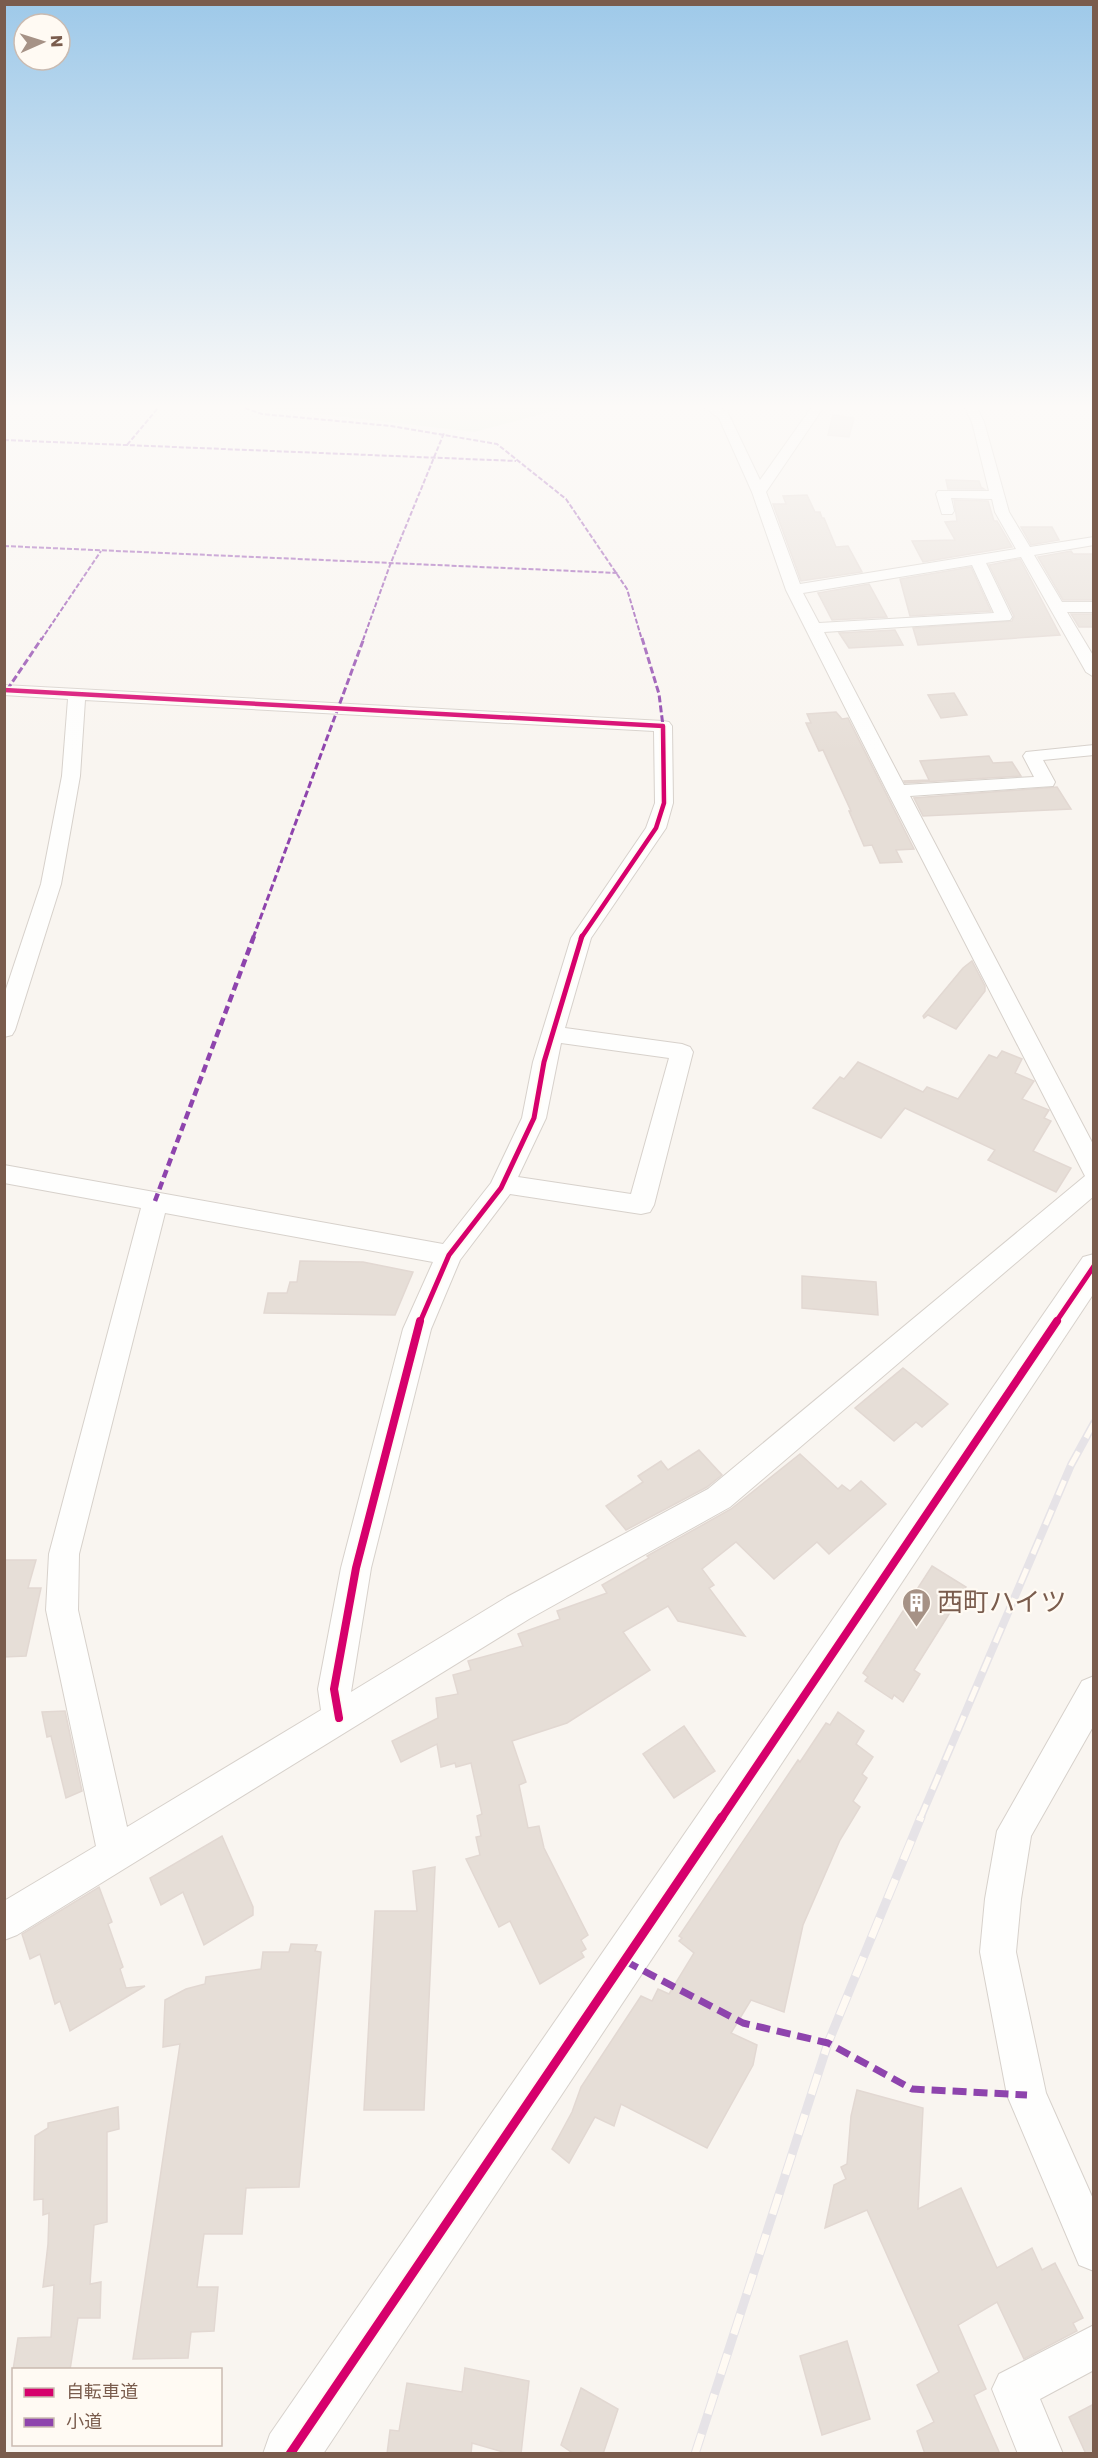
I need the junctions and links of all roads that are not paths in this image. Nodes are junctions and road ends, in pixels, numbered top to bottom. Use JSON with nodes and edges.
{"nodes":[{"id":1,"x":770,"y":523,"type":"edge"},
{"id":2,"x":1008,"y":523,"type":"edge"},
{"id":3,"x":1094,"y":541,"type":"edge"},
{"id":4,"x":1024,"y":552,"type":"junction"},
{"id":5,"x":977,"y":560,"type":"junction"},
{"id":6,"x":794,"y":590,"type":"junction"},
{"id":7,"x":1055,"y":607,"type":"junction"},
{"id":8,"x":1094,"y":607,"type":"edge"},
{"id":9,"x":813,"y":628,"type":"junction"},
{"id":10,"x":1089,"y":658,"type":"edge"},
{"id":11,"x":1094,"y":672,"type":"edge"},
{"id":12,"x":4,"y":690,"type":"edge"},
{"id":13,"x":77,"y":694,"type":"junction"},
{"id":14,"x":1094,"y":750,"type":"edge"},
{"id":15,"x":896,"y":791,"type":"junction"},
{"id":16,"x":4,"y":1030,"type":"edge"},
{"id":17,"x":553,"y":1034,"type":"junction"},
{"id":18,"x":1094,"y":1170,"type":"edge"},
{"id":19,"x":4,"y":1174,"type":"edge"},
{"id":20,"x":1094,"y":1182,"type":"edge"},
{"id":21,"x":503,"y":1184,"type":"junction"},
{"id":22,"x":155,"y":1201,"type":"junction"},
{"id":23,"x":449,"y":1256,"type":"junction"},
{"id":24,"x":1094,"y":1266,"type":"edge"},
{"id":25,"x":1094,"y":1692,"type":"edge"},
{"id":26,"x":339,"y":1718,"type":"junction"},
{"id":27,"x":116,"y":1855,"type":"junction"},
{"id":28,"x":4,"y":1922,"type":"edge"},
{"id":29,"x":1094,"y":2250,"type":"edge"},
{"id":30,"x":1094,"y":2346,"type":"edge"},
{"id":31,"x":290,"y":2454,"type":"edge"},
{"id":32,"x":1041,"y":2454,"type":"edge"}],
"edges":[{"from":1,"to":6,"type":"street"},
{"from":2,"to":4,"type":"street"},
{"from":3,"to":4,"type":"street"},
{"from":4,"to":5,"type":"street"},
{"from":4,"to":7,"type":"street"},
{"from":5,"to":6,"type":"street"},
{"from":5,"to":9,"type":"street"},
{"from":6,"to":9,"type":"street"},
{"from":7,"to":8,"type":"street"},
{"from":7,"to":10,"type":"street"},
{"from":9,"to":15,"type":"street"},
{"from":10,"to":11,"type":"street"},
{"from":12,"to":13,"type":"street"},
{"from":13,"to":16,"type":"street"},
{"from":13,"to":17,"type":"street"},
{"from":14,"to":15,"type":"street"},
{"from":15,"to":18,"type":"street"},
{"from":17,"to":21,"type":"street"},
{"from":17,"to":21,"type":"street"},
{"from":19,"to":22,"type":"street"},
{"from":20,"to":26,"type":"street"},
{"from":21,"to":23,"type":"street"},
{"from":22,"to":23,"type":"street"},
{"from":22,"to":27,"type":"street"},
{"from":23,"to":26,"type":"street"},
{"from":24,"to":31,"type":"street"},
{"from":25,"to":29,"type":"street"},
{"from":26,"to":27,"type":"street"},
{"from":27,"to":28,"type":"street"},
{"from":30,"to":32,"type":"street"}]}
